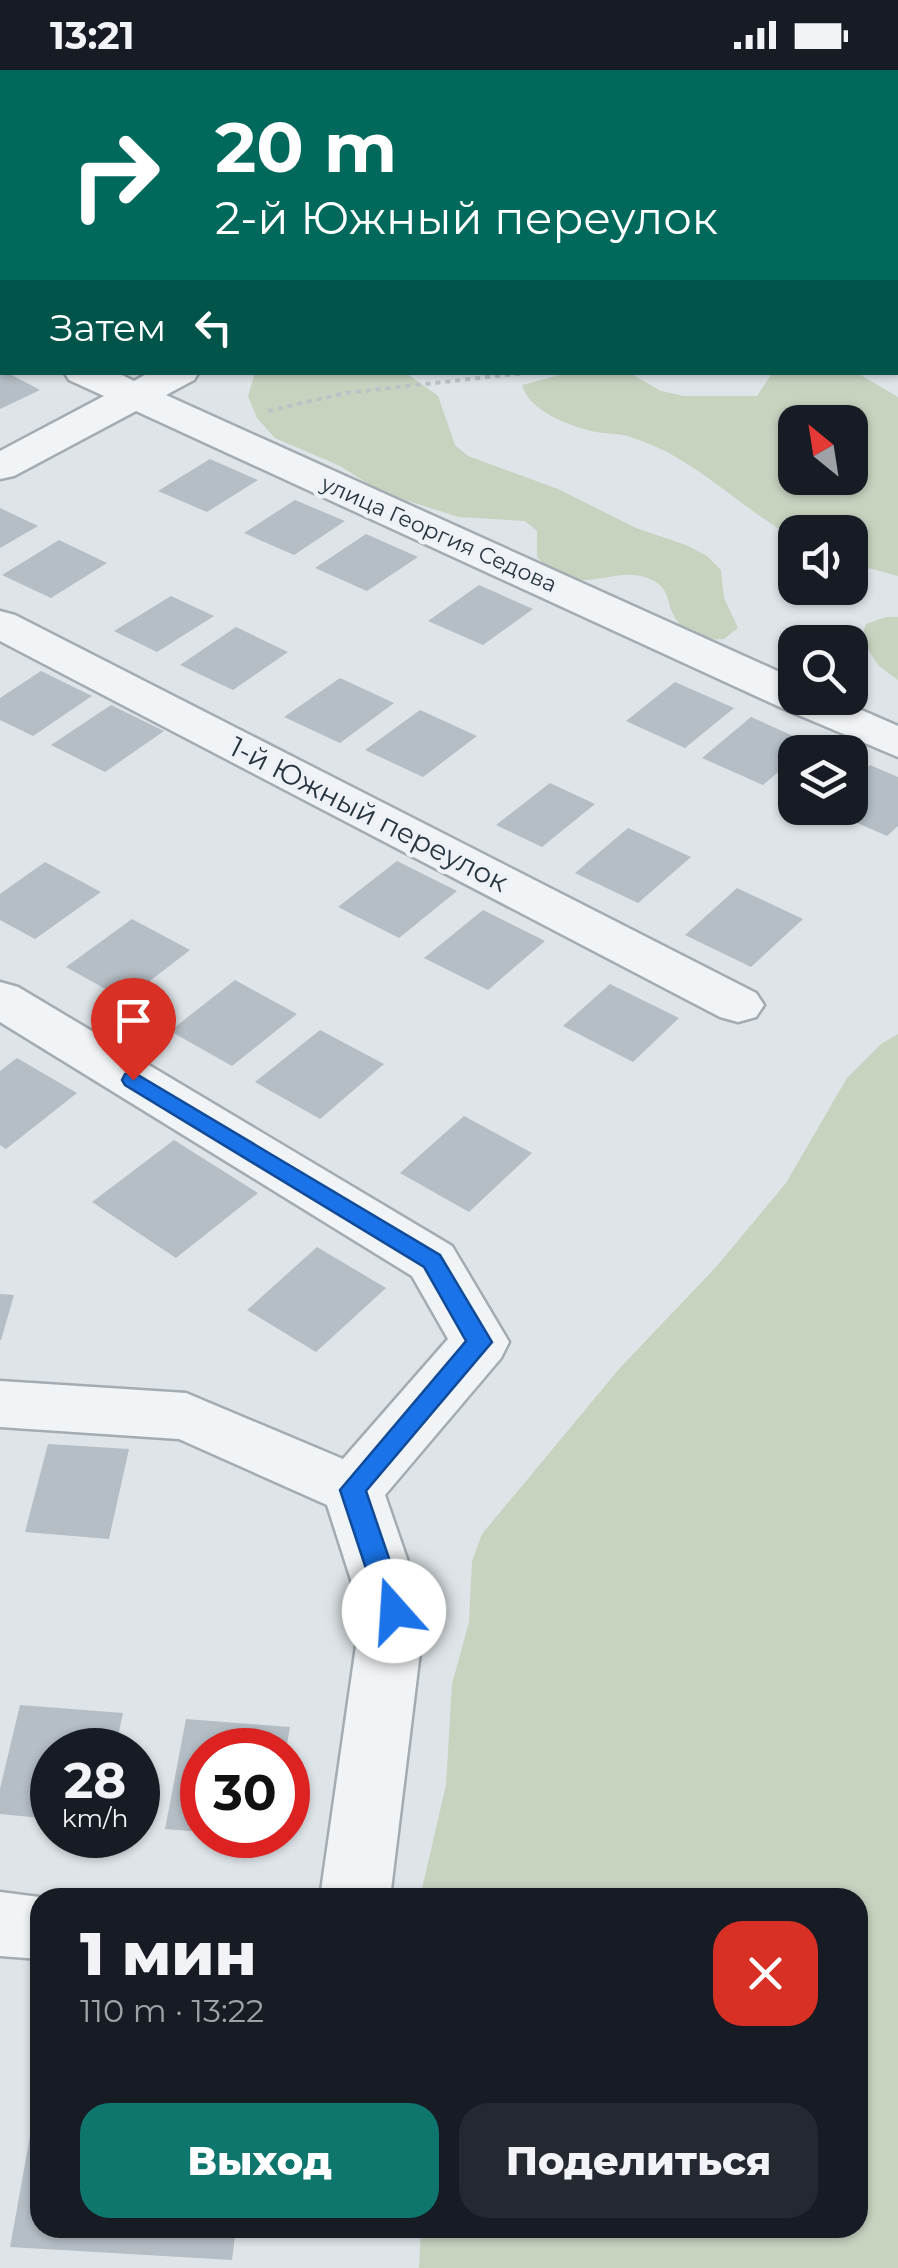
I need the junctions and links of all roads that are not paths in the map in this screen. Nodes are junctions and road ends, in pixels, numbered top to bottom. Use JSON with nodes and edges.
{"nodes":[{"id":1,"x":90,"y":375,"type":"edge"},
{"id":2,"x":174,"y":375,"type":"edge"},
{"id":3,"x":135,"y":396,"type":"junction"},
{"id":4,"x":0,"y":467,"type":"edge"},
{"id":5,"x":0,"y":624,"type":"edge"},
{"id":6,"x":778,"y":689,"type":"edge"},
{"id":7,"x":836,"y":715,"type":"edge"},
{"id":8,"x":898,"y":743,"type":"edge"},
{"id":9,"x":0,"y":999,"type":"edge"},
{"id":10,"x":738,"y":1004,"type":"dead end"},
{"id":11,"x":0,"y":1404,"type":"edge"},
{"id":12,"x":353,"y":1490,"type":"junction"},
{"id":13,"x":356,"y":1888,"type":"edge"},
{"id":14,"x":0,"y":1924,"type":"edge"},
{"id":15,"x":30,"y":1926,"type":"edge"}],
"edges":[{"from":1,"to":3,"type":"street","name":"улица Георгия Седова"},
{"from":2,"to":3,"type":"street"},
{"from":3,"to":4,"type":"street"},
{"from":3,"to":6,"type":"street","name":"улица Георгия Седова"},
{"from":5,"to":10,"type":"street","name":"1-й Южный переулок"},
{"from":7,"to":8,"type":"street","name":"улица Георгия Седова"},
{"from":9,"to":12,"type":"street"},
{"from":11,"to":12,"type":"street"},
{"from":12,"to":13,"type":"street"},
{"from":14,"to":15,"type":"street"}]}
